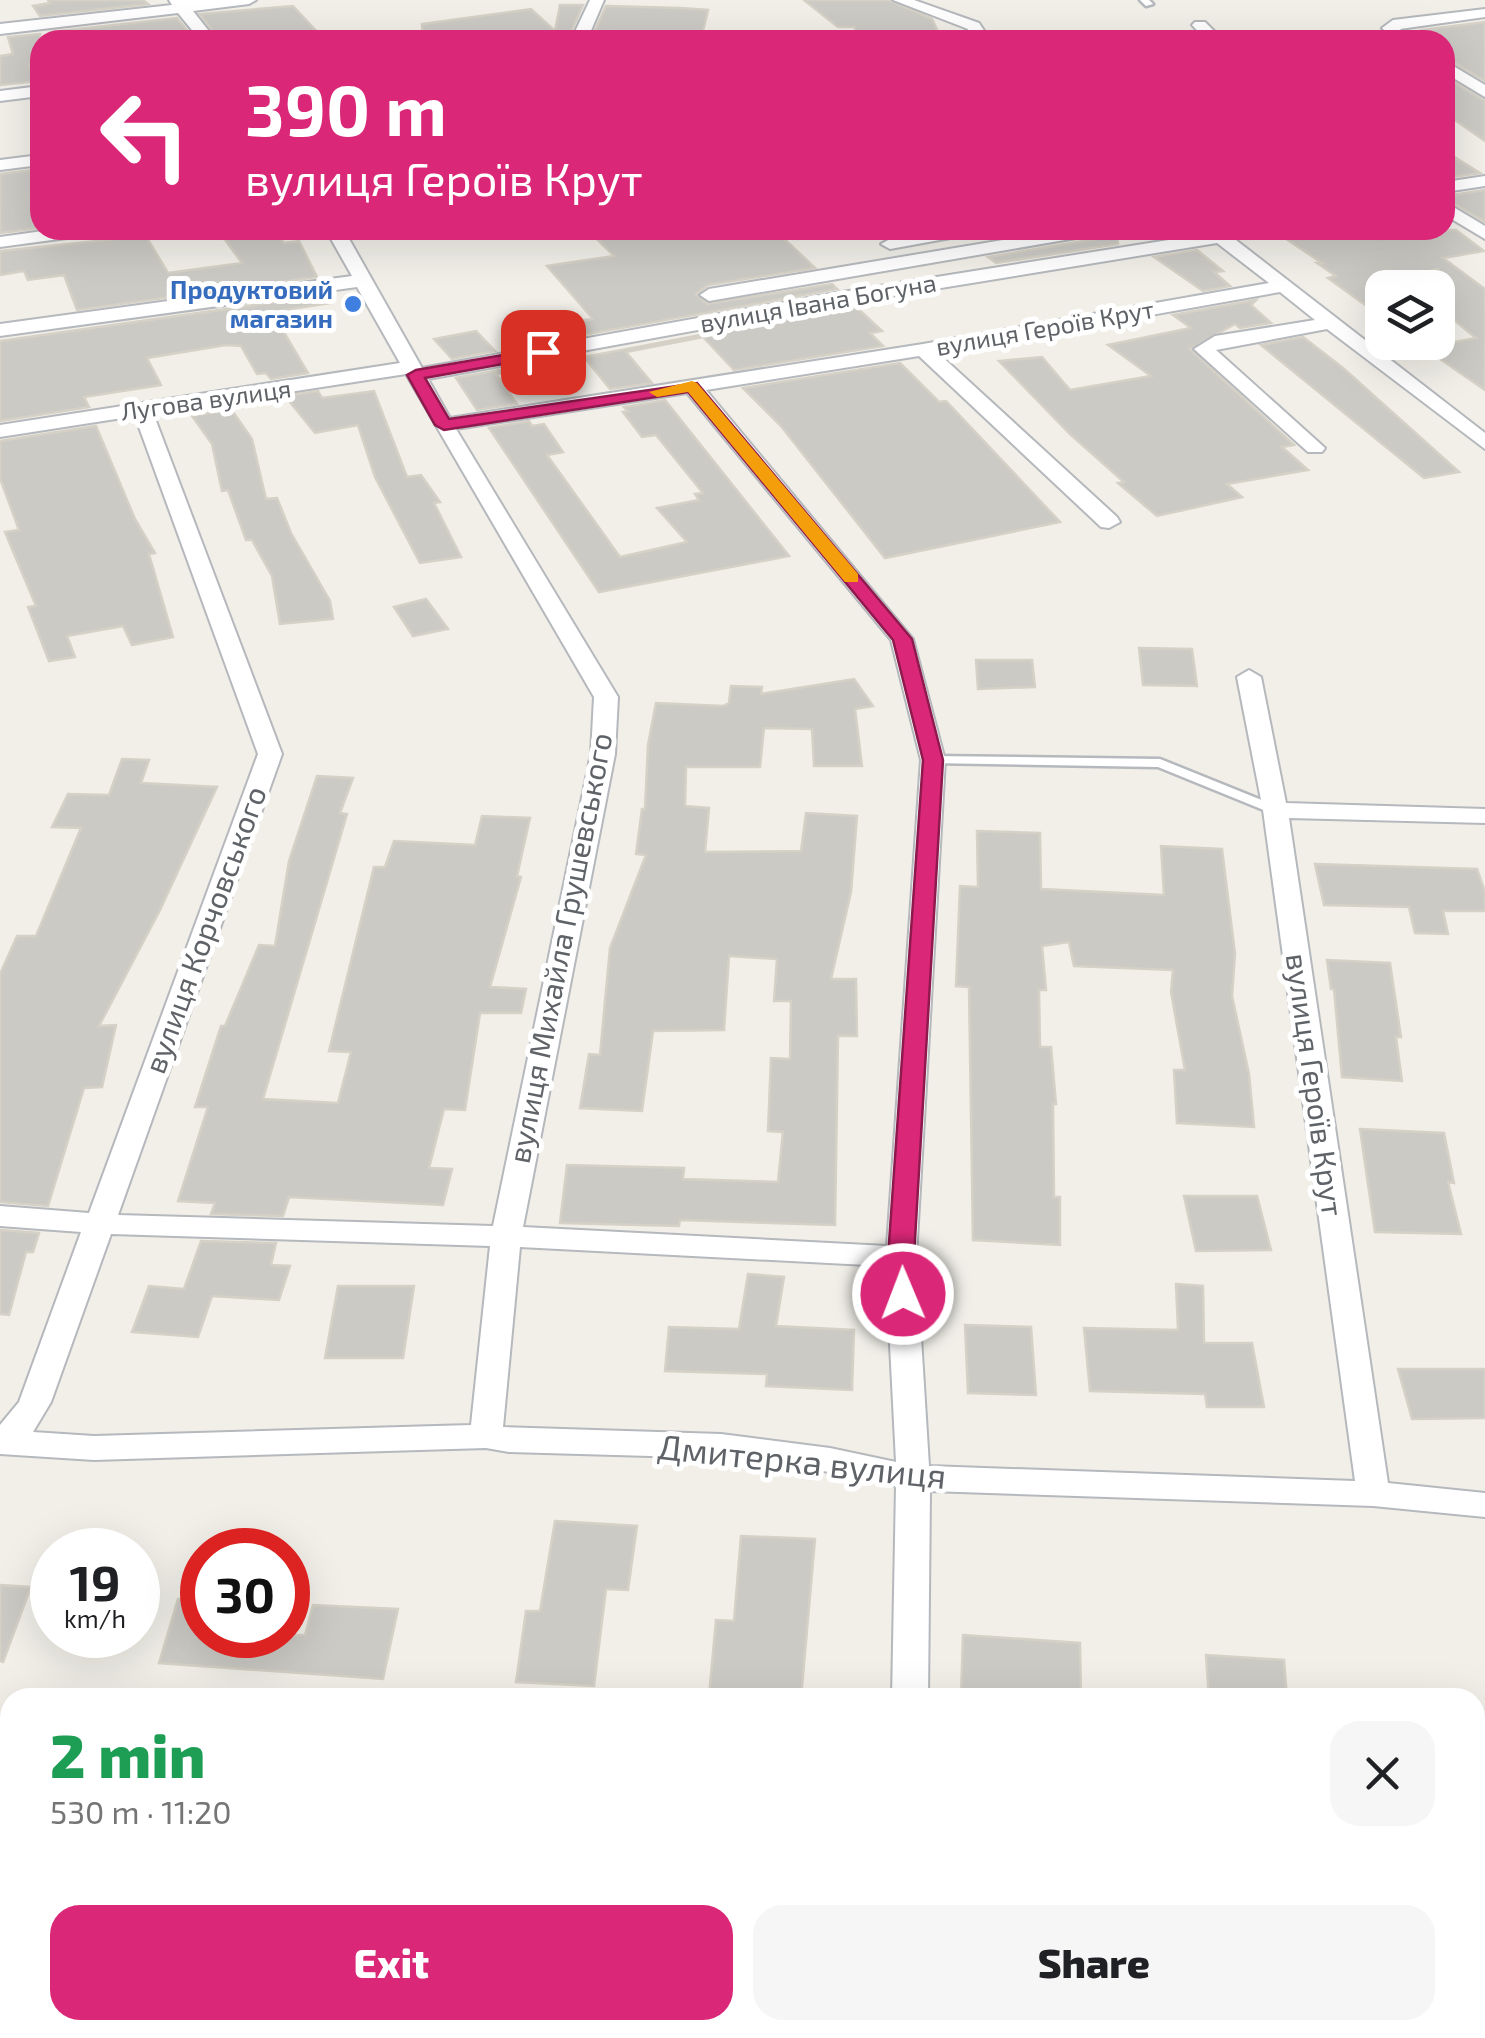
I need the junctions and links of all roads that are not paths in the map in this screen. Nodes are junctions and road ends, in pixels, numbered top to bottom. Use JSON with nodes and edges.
{"nodes":[{"id":1,"x":248,"y":0,"type":"edge"},
{"id":2,"x":598,"y":0,"type":"edge"},
{"id":3,"x":900,"y":0,"type":"edge"},
{"id":4,"x":179,"y":4,"type":"edge"},
{"id":5,"x":1485,"y":13,"type":"edge"},
{"id":6,"x":1200,"y":24,"type":"dead end"},
{"id":7,"x":0,"y":29,"type":"edge"},
{"id":8,"x":200,"y":30,"type":"edge"},
{"id":9,"x":584,"y":30,"type":"edge"},
{"id":10,"x":976,"y":30,"type":"edge"},
{"id":11,"x":1206,"y":30,"type":"edge"},
{"id":12,"x":1392,"y":30,"type":"edge"},
{"id":13,"x":1455,"y":72,"type":"edge"},
{"id":14,"x":30,"y":92,"type":"edge"},
{"id":15,"x":1485,"y":92,"type":"edge"},
{"id":16,"x":0,"y":96,"type":"edge"},
{"id":17,"x":30,"y":161,"type":"edge"},
{"id":18,"x":0,"y":165,"type":"edge"},
{"id":19,"x":1485,"y":181,"type":"edge"},
{"id":20,"x":1455,"y":186,"type":"edge"},
{"id":21,"x":1455,"y":214,"type":"edge"},
{"id":22,"x":1485,"y":234,"type":"edge"},
{"id":23,"x":30,"y":238,"type":"edge"},
{"id":24,"x":341,"y":240,"type":"edge"},
{"id":25,"x":912,"y":240,"type":"edge"},
{"id":26,"x":1035,"y":240,"type":"edge"},
{"id":27,"x":1176,"y":240,"type":"edge"},
{"id":28,"x":1225,"y":240,"type":"edge"},
{"id":29,"x":0,"y":242,"type":"edge"},
{"id":30,"x":890,"y":244,"type":"dead end"},
{"id":31,"x":365,"y":280,"type":"junction"},
{"id":32,"x":1284,"y":286,"type":"junction"},
{"id":33,"x":709,"y":295,"type":"dead end"},
{"id":34,"x":1330,"y":324,"type":"junction"},
{"id":35,"x":0,"y":330,"type":"edge"},
{"id":36,"x":923,"y":350,"type":"junction"},
{"id":37,"x":414,"y":371,"type":"junction"},
{"id":38,"x":692,"y":386,"type":"junction"},
{"id":39,"x":142,"y":409,"type":"junction"},
{"id":40,"x":444,"y":425,"type":"junction"},
{"id":41,"x":0,"y":431,"type":"edge"},
{"id":42,"x":1485,"y":443,"type":"edge"},
{"id":43,"x":1315,"y":448,"type":"dead end"},
{"id":44,"x":1109,"y":522,"type":"dead end"},
{"id":45,"x":1250,"y":677,"type":"dead end"},
{"id":46,"x":933,"y":760,"type":"junction"},
{"id":47,"x":1274,"y":810,"type":"junction"},
{"id":48,"x":1485,"y":816,"type":"edge"},
{"id":49,"x":0,"y":1216,"type":"edge"},
{"id":50,"x":100,"y":1224,"type":"junction"},
{"id":51,"x":506,"y":1236,"type":"junction"},
{"id":52,"x":901,"y":1257,"type":"junction"},
{"id":53,"x":486,"y":1436,"type":"junction"},
{"id":54,"x":1,"y":1442,"type":"edge"},
{"id":55,"x":912,"y":1478,"type":"junction"},
{"id":56,"x":1372,"y":1494,"type":"junction"},
{"id":57,"x":1485,"y":1505,"type":"edge"},
{"id":58,"x":910,"y":1688,"type":"edge"}],
"edges":[{"from":1,"to":4,"type":"street"},
{"from":2,"to":9,"type":"street"},
{"from":3,"to":10,"type":"street"},
{"from":4,"to":7,"type":"street"},
{"from":4,"to":8,"type":"street"},
{"from":5,"to":12,"type":"street"},
{"from":6,"to":11,"type":"street"},
{"from":13,"to":15,"type":"street"},
{"from":14,"to":16,"type":"street"},
{"from":17,"to":18,"type":"street"},
{"from":19,"to":20,"type":"street"},
{"from":21,"to":22,"type":"street"},
{"from":23,"to":29,"type":"street"},
{"from":24,"to":31,"type":"street","name":"вулиця Михайла Грушевського"},
{"from":25,"to":30,"type":"street"},
{"from":26,"to":33,"type":"street"},
{"from":27,"to":37,"type":"street","name":"вулиця Івана Богуна"},
{"from":28,"to":32,"type":"street"},
{"from":31,"to":35,"type":"street"},
{"from":31,"to":37,"type":"street","name":"вулиця Михайла Грушевського"},
{"from":32,"to":34,"type":"street"},
{"from":32,"to":36,"type":"street","name":"вулиця Героїв Крут"},
{"from":34,"to":42,"type":"street"},
{"from":34,"to":43,"type":"street"},
{"from":36,"to":38,"type":"street","name":"вулиця Героїв Крут"},
{"from":36,"to":44,"type":"street","name":"вулиця Героїв Крут"},
{"from":37,"to":39,"type":"street","name":"Лугова вулиця"},
{"from":37,"to":40,"type":"street","name":"вулиця Михайла Грушевського"},
{"from":38,"to":40,"type":"street","name":"вулиця Героїв Крут"},
{"from":38,"to":46,"type":"street"},
{"from":39,"to":41,"type":"street","name":"Лугова вулиця"},
{"from":39,"to":50,"type":"street","name":"вулиця Корчовського"},
{"from":40,"to":51,"type":"street","name":"вулиця Михайла Грушевського"},
{"from":45,"to":47,"type":"street","name":"вулиця Героїв Крут"},
{"from":46,"to":47,"type":"lane"},
{"from":46,"to":52,"type":"street"},
{"from":47,"to":48,"type":"street"},
{"from":47,"to":56,"type":"street","name":"вулиця Героїв Крут"},
{"from":49,"to":50,"type":"street"},
{"from":50,"to":51,"type":"street"},
{"from":50,"to":54,"type":"street","name":"вулиця Корчовського"},
{"from":51,"to":52,"type":"street"},
{"from":51,"to":53,"type":"street","name":"вулиця Михайла Грушевського"},
{"from":52,"to":55,"type":"street"},
{"from":53,"to":54,"type":"street","name":"Дмитерка вулиця"},
{"from":53,"to":55,"type":"street","name":"Дмитерка вулиця"},
{"from":55,"to":56,"type":"street","name":"Дмитерка вулиця"},
{"from":55,"to":58,"type":"street"},
{"from":56,"to":57,"type":"street","name":"Дмитерка вулиця"}]}
